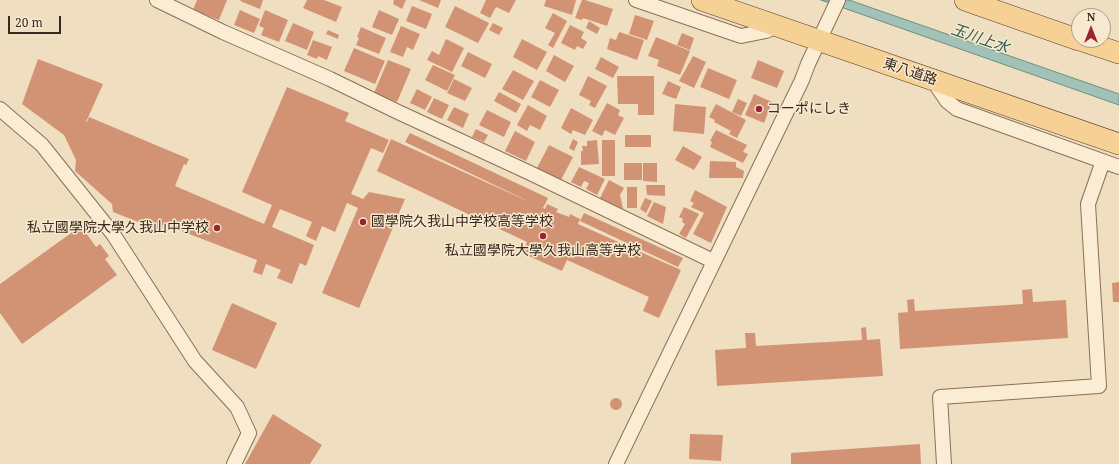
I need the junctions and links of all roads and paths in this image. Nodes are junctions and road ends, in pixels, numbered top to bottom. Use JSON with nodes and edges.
{"nodes":[{"id":1,"x":157,"y":0,"type":"edge"},
{"id":2,"x":636,"y":0,"type":"edge"},
{"id":3,"x":702,"y":0,"type":"edge"},
{"id":4,"x":838,"y":0,"type":"edge"},
{"id":5,"x":965,"y":0,"type":"edge"},
{"id":6,"x":777,"y":25,"type":"junction"},
{"id":7,"x":822,"y":34,"type":"junction"},
{"id":8,"x":1071,"y":37,"type":"edge"},
{"id":9,"x":1102,"y":48,"type":"edge"},
{"id":10,"x":1119,"y":54,"type":"edge"},
{"id":11,"x":932,"y":79,"type":"junction"},
{"id":12,"x":0,"y":109,"type":"edge"},
{"id":13,"x":1119,"y":144,"type":"edge"},
{"id":14,"x":1103,"y":161,"type":"junction"},
{"id":15,"x":1119,"y":167,"type":"edge"},
{"id":16,"x":713,"y":261,"type":"junction"},
{"id":17,"x":234,"y":464,"type":"edge"},
{"id":18,"x":616,"y":464,"type":"edge"},
{"id":19,"x":944,"y":464,"type":"edge"}],
"edges":[{"from":1,"to":16,"type":"street"},
{"from":2,"to":6,"type":"street"},
{"from":3,"to":6,"type":"main road","name":"東八道路"},
{"from":4,"to":7,"type":"street"},
{"from":5,"to":8,"type":"main road"},
{"from":6,"to":7,"type":"main road","name":"東八道路"},
{"from":7,"to":11,"type":"main road","name":"東八道路"},
{"from":7,"to":16,"type":"street"},
{"from":9,"to":10,"type":"main road"},
{"from":11,"to":13,"type":"main road","name":"東八道路"},
{"from":11,"to":14,"type":"street"},
{"from":12,"to":17,"type":"street"},
{"from":14,"to":15,"type":"street"},
{"from":14,"to":19,"type":"street"},
{"from":16,"to":18,"type":"street"}]}
